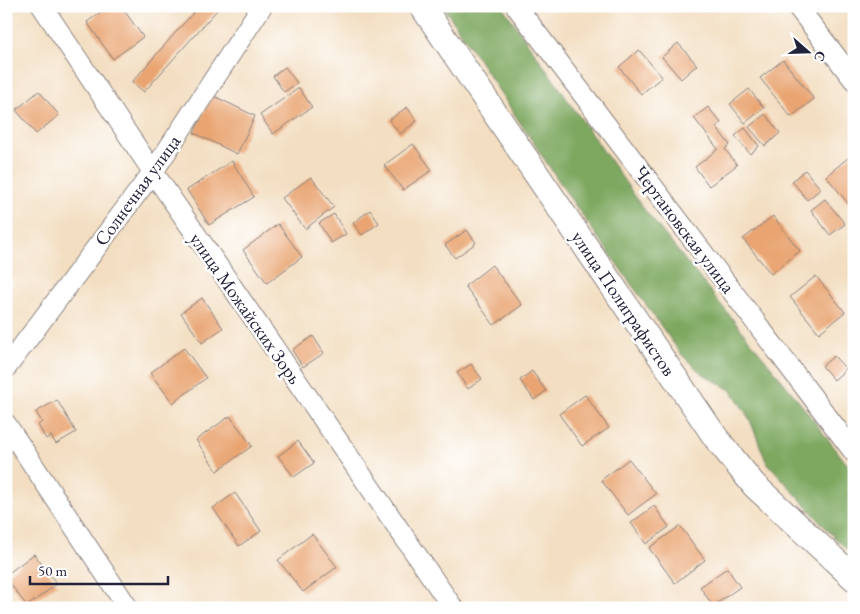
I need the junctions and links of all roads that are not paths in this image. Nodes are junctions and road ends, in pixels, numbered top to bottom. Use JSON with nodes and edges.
{"nodes":[{"id":1,"x":42,"y":6,"type":"edge"},
{"id":2,"x":262,"y":6,"type":"edge"},
{"id":3,"x":422,"y":6,"type":"edge"},
{"id":4,"x":516,"y":6,"type":"edge"},
{"id":5,"x":797,"y":6,"type":"edge"},
{"id":6,"x":854,"y":80,"type":"edge"},
{"id":7,"x":153,"y":172,"type":"junction"},
{"id":8,"x":6,"y":368,"type":"edge"},
{"id":9,"x":6,"y":424,"type":"edge"},
{"id":10,"x":854,"y":452,"type":"edge"},
{"id":11,"x":854,"y":578,"type":"edge"},
{"id":12,"x":128,"y":608,"type":"edge"},
{"id":13,"x":453,"y":608,"type":"edge"}],
"edges":[{"from":1,"to":7,"type":"street","name":"улица Можайских Зорь"},
{"from":2,"to":7,"type":"street","name":"Солнечная улица"},
{"from":3,"to":11,"type":"street","name":"улица Полиграфистов"},
{"from":4,"to":10,"type":"street","name":"Чертановская улица"},
{"from":5,"to":6,"type":"street"},
{"from":7,"to":8,"type":"street","name":"Солнечная улица"},
{"from":7,"to":13,"type":"street","name":"улица Можайских Зорь"},
{"from":9,"to":12,"type":"street"}]}
